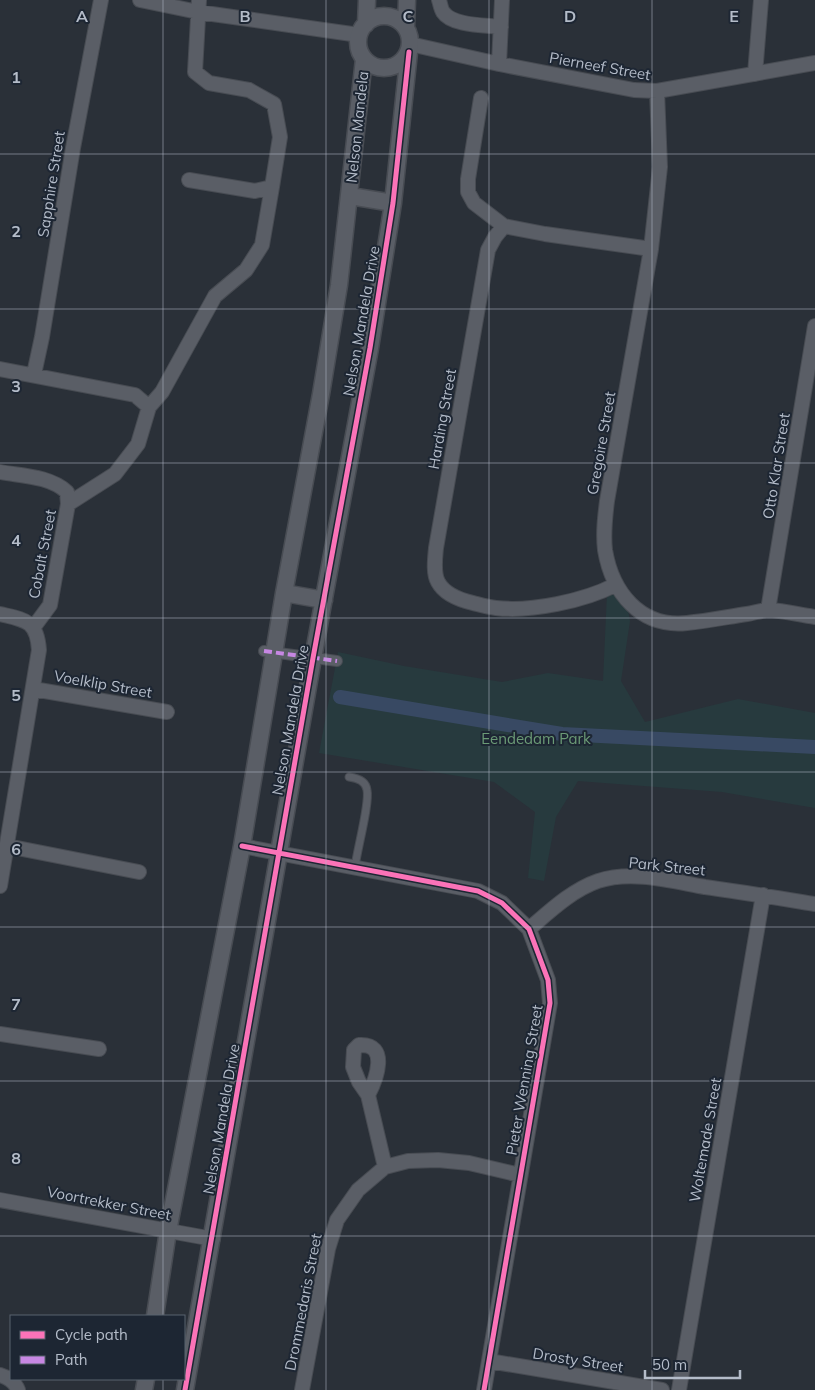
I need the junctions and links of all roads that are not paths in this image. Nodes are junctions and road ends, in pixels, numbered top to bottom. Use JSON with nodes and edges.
{"nodes":[{"id":1,"x":101,"y":0,"type":"edge"},
{"id":2,"x":140,"y":0,"type":"edge"},
{"id":3,"x":367,"y":0,"type":"edge"},
{"id":4,"x":407,"y":0,"type":"edge"},
{"id":5,"x":440,"y":0,"type":"edge"},
{"id":6,"x":502,"y":0,"type":"edge"},
{"id":7,"x":761,"y":0,"type":"edge"},
{"id":8,"x":198,"y":6,"type":"edge"},
{"id":9,"x":406,"y":27,"type":"junction"},
{"id":10,"x":501,"y":27,"type":"junction"},
{"id":11,"x":362,"y":29,"type":"junction"},
{"id":12,"x":409,"y":48,"type":"junction"},
{"id":13,"x":364,"y":59,"type":"junction"},
{"id":14,"x":815,"y":63,"type":"edge"},
{"id":15,"x":499,"y":64,"type":"junction"},
{"id":16,"x":755,"y":74,"type":"junction"},
{"id":17,"x":657,"y":91,"type":"junction"},
{"id":18,"x":482,"y":98,"type":"dead end"},
{"id":19,"x":189,"y":180,"type":"dead end"},
{"id":20,"x":272,"y":187,"type":"junction"},
{"id":21,"x":350,"y":196,"type":"junction"},
{"id":22,"x":394,"y":203,"type":"junction"},
{"id":23,"x":504,"y":226,"type":"junction"},
{"id":24,"x":651,"y":249,"type":"junction"},
{"id":25,"x":815,"y":326,"type":"edge"},
{"id":26,"x":0,"y":369,"type":"edge"},
{"id":27,"x":34,"y":374,"type":"junction"},
{"id":28,"x":149,"y":407,"type":"junction"},
{"id":29,"x":0,"y":472,"type":"edge"},
{"id":30,"x":68,"y":504,"type":"junction"},
{"id":31,"x":615,"y":585,"type":"junction"},
{"id":32,"x":284,"y":593,"type":"junction"},
{"id":33,"x":324,"y":600,"type":"junction"},
{"id":34,"x":768,"y":610,"type":"junction"},
{"id":35,"x":0,"y":614,"type":"edge"},
{"id":36,"x":815,"y":618,"type":"edge"},
{"id":37,"x":33,"y":628,"type":"junction"},
{"id":38,"x":269,"y":651,"type":"junction"},
{"id":39,"x":313,"y":658,"type":"junction"},
{"id":40,"x":337,"y":661,"type":"dead end"},
{"id":41,"x":33,"y":688,"type":"junction"},
{"id":42,"x":167,"y":712,"type":"dead end"},
{"id":43,"x":349,"y":777,"type":"dead end"},
{"id":44,"x":7,"y":846,"type":"junction"},
{"id":45,"x":242,"y":846,"type":"junction"},
{"id":46,"x":279,"y":853,"type":"junction"},
{"id":47,"x":355,"y":867,"type":"junction"},
{"id":48,"x":139,"y":872,"type":"dead end"},
{"id":49,"x":0,"y":886,"type":"edge"},
{"id":50,"x":763,"y":896,"type":"junction"},
{"id":51,"x":815,"y":904,"type":"edge"},
{"id":52,"x":529,"y":929,"type":"junction"},
{"id":53,"x":0,"y":1034,"type":"edge"},
{"id":54,"x":98,"y":1049,"type":"dead end"},
{"id":55,"x":368,"y":1095,"type":"dead end"},
{"id":56,"x":385,"y":1167,"type":"junction"},
{"id":57,"x":520,"y":1175,"type":"junction"},
{"id":58,"x":0,"y":1200,"type":"edge"},
{"id":59,"x":168,"y":1231,"type":"junction"},
{"id":60,"x":213,"y":1239,"type":"junction"},
{"id":61,"x":155,"y":1315,"type":"edge"},
{"id":62,"x":489,"y":1361,"type":"junction"},
{"id":63,"x":10,"y":1380,"type":"edge"},
{"id":64,"x":18,"y":1390,"type":"edge"},
{"id":65,"x":185,"y":1390,"type":"edge"},
{"id":66,"x":302,"y":1390,"type":"edge"},
{"id":67,"x":484,"y":1390,"type":"edge"},
{"id":68,"x":662,"y":1390,"type":"edge"},
{"id":69,"x":679,"y":1390,"type":"edge"}],
"edges":[{"from":1,"to":27,"type":"street","name":"Sapphire Street"},
{"from":2,"to":8,"type":"street"},
{"from":3,"to":11,"type":"street"},
{"from":4,"to":9,"type":"street"},
{"from":5,"to":10,"type":"street"},
{"from":6,"to":10,"type":"street"},
{"from":7,"to":16,"type":"street"},
{"from":8,"to":11,"type":"street"},
{"from":8,"to":20,"type":"street"},
{"from":9,"to":11,"type":"street"},
{"from":9,"to":12,"type":"street"},
{"from":10,"to":15,"type":"street"},
{"from":11,"to":13,"type":"street"},
{"from":12,"to":13,"type":"street"},
{"from":12,"to":15,"type":"street","name":"Pierneef Street"},
{"from":12,"to":22,"type":"street","name":"Nelson Mandela Drive"},
{"from":13,"to":21,"type":"street","name":"Nelson Mandela"},
{"from":14,"to":16,"type":"street","name":"Pierneef Street"},
{"from":15,"to":17,"type":"street","name":"Pierneef Street"},
{"from":16,"to":17,"type":"street","name":"Pierneef Street"},
{"from":17,"to":24,"type":"street","name":"Gregoire Street"},
{"from":18,"to":23,"type":"street"},
{"from":19,"to":20,"type":"street"},
{"from":20,"to":28,"type":"street"},
{"from":21,"to":22,"type":"street"},
{"from":21,"to":32,"type":"street","name":"Nelson Mandela Drive"},
{"from":22,"to":33,"type":"street","name":"Nelson Mandela Drive"},
{"from":23,"to":24,"type":"street"},
{"from":23,"to":31,"type":"street","name":"Harding Street"},
{"from":24,"to":31,"type":"street","name":"Gregoire Street"},
{"from":25,"to":34,"type":"street","name":"Otto Klar Street"},
{"from":26,"to":27,"type":"street"},
{"from":27,"to":28,"type":"street"},
{"from":28,"to":30,"type":"street"},
{"from":29,"to":30,"type":"street","name":"Cobalt Street"},
{"from":30,"to":37,"type":"street","name":"Cobalt Street"},
{"from":31,"to":34,"type":"street","name":"Gregoire Street"},
{"from":32,"to":33,"type":"street"},
{"from":32,"to":38,"type":"street","name":"Nelson Mandela Drive"},
{"from":33,"to":39,"type":"street","name":"Nelson Mandela Drive"},
{"from":34,"to":36,"type":"street","name":"Gregoire Street"},
{"from":35,"to":37,"type":"street"},
{"from":37,"to":41,"type":"street"},
{"from":38,"to":39,"type":"street"},
{"from":38,"to":45,"type":"street","name":"Nelson Mandela Drive"},
{"from":39,"to":40,"type":"street"},
{"from":39,"to":46,"type":"street","name":"Nelson Mandela Drive"},
{"from":41,"to":42,"type":"street","name":"Voelklip Street"},
{"from":41,"to":44,"type":"street"},
{"from":43,"to":47,"type":"lane"},
{"from":44,"to":48,"type":"street"},
{"from":44,"to":49,"type":"street"},
{"from":45,"to":46,"type":"street","name":"Pieter Wenning Street"},
{"from":45,"to":59,"type":"street","name":"Nelson Mandela Drive"},
{"from":46,"to":47,"type":"street","name":"Pieter Wenning Street"},
{"from":46,"to":60,"type":"street","name":"Nelson Mandela Drive"},
{"from":47,"to":52,"type":"street","name":"Pieter Wenning Street"},
{"from":50,"to":51,"type":"street","name":"Park Street"},
{"from":50,"to":52,"type":"street","name":"Park Street"},
{"from":50,"to":69,"type":"street","name":"Woltemade Street"},
{"from":52,"to":57,"type":"street","name":"Pieter Wenning Street"},
{"from":53,"to":54,"type":"street"},
{"from":55,"to":56,"type":"street"},
{"from":56,"to":57,"type":"street","name":"Drommedaris Street"},
{"from":56,"to":66,"type":"street","name":"Drommedaris Street"},
{"from":57,"to":62,"type":"street","name":"Pieter Wenning Street"},
{"from":58,"to":59,"type":"street","name":"Voortrekker Street"},
{"from":59,"to":60,"type":"street","name":"Voortrekker Street"},
{"from":59,"to":61,"type":"street","name":"Nelson Mandela Drive"},
{"from":60,"to":65,"type":"street","name":"Nelson Mandela Drive"},
{"from":62,"to":67,"type":"street","name":"Pieter Wenning Street"},
{"from":62,"to":68,"type":"street","name":"Drosty Street"},
{"from":63,"to":64,"type":"street"}]}
